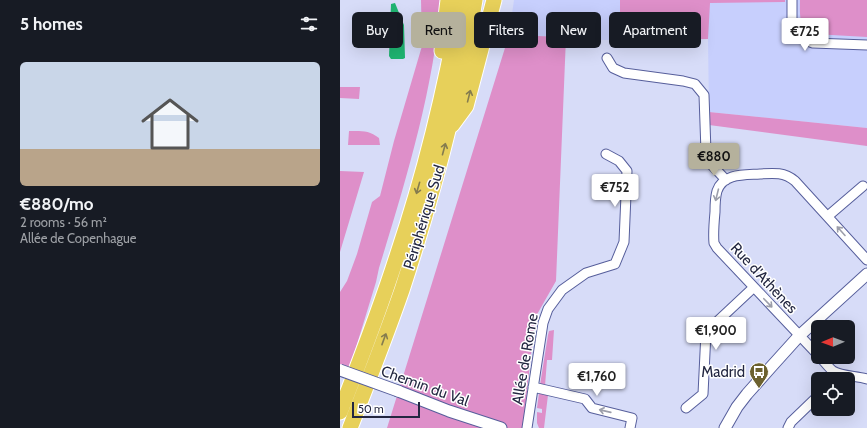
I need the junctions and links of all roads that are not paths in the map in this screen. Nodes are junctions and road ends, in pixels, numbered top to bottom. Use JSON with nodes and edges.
{"nodes":[{"id":1,"x":448,"y":0,"type":"edge"},
{"id":2,"x":461,"y":0,"type":"edge"},
{"id":3,"x":475,"y":0,"type":"edge"},
{"id":4,"x":494,"y":0,"type":"edge"},
{"id":5,"x":792,"y":0,"type":"edge"},
{"id":6,"x":867,"y":45,"type":"edge"},
{"id":7,"x":607,"y":58,"type":"dead end"},
{"id":8,"x":442,"y":126,"type":"junction"},
{"id":9,"x":606,"y":154,"type":"dead end"},
{"id":10,"x":726,"y":180,"type":"junction"},
{"id":11,"x":863,"y":186,"type":"dead end"},
{"id":12,"x":828,"y":216,"type":"junction"},
{"id":13,"x":867,"y":260,"type":"edge"},
{"id":14,"x":867,"y":274,"type":"edge"},
{"id":15,"x":753,"y":288,"type":"junction"},
{"id":16,"x":800,"y":336,"type":"junction"},
{"id":17,"x":811,"y":348,"type":"edge"},
{"id":18,"x":826,"y":364,"type":"edge"},
{"id":19,"x":340,"y":370,"type":"edge"},
{"id":20,"x":834,"y":372,"type":"edge"},
{"id":21,"x":855,"y":376,"type":"edge"},
{"id":22,"x":867,"y":379,"type":"edge"},
{"id":23,"x":533,"y":387,"type":"junction"},
{"id":24,"x":811,"y":403,"type":"edge"},
{"id":25,"x":686,"y":408,"type":"dead end"},
{"id":26,"x":340,"y":412,"type":"edge"},
{"id":27,"x":350,"y":428,"type":"edge"},
{"id":28,"x":501,"y":428,"type":"edge"},
{"id":29,"x":527,"y":428,"type":"edge"},
{"id":30,"x":630,"y":428,"type":"edge"},
{"id":31,"x":725,"y":428,"type":"edge"},
{"id":32,"x":788,"y":428,"type":"edge"}],
"edges":[{"from":1,"to":8,"type":"highway"},
{"from":2,"to":8,"type":"highway","name":"Périphérique Sud"},
{"from":3,"to":8,"type":"highway","name":"Périphérique Sud"},
{"from":8,"to":4,"type":"highway","one_way":true},
{"from":5,"to":6,"type":"street"},
{"from":7,"to":10,"type":"street"},
{"from":8,"to":26,"type":"highway","name":"Périphérique Sud","one_way":true},
{"from":27,"to":8,"type":"highway","name":"Périphérique Sud","one_way":true},
{"from":9,"to":23,"type":"street","name":"Allée de Rome"},
{"from":10,"to":12,"type":"street"},
{"from":10,"to":15,"type":"street","name":"Rue d'Athènes","one_way":true},
{"from":11,"to":12,"type":"street"},
{"from":13,"to":12,"type":"street","one_way":true},
{"from":14,"to":16,"type":"street"},
{"from":15,"to":16,"type":"street","name":"Rue d'Athènes","one_way":true},
{"from":15,"to":25,"type":"street"},
{"from":16,"to":17,"type":"street","name":"Rue d'Athènes"},
{"from":16,"to":31,"type":"street"},
{"from":18,"to":20,"type":"street","name":"Rue d'Athènes"},
{"from":19,"to":28,"type":"street","name":"Chemin du Val","bridge":true},
{"from":21,"to":22,"type":"street"},
{"from":23,"to":29,"type":"street","name":"Allée de Rome"},
{"from":30,"to":23,"type":"street","one_way":true},
{"from":24,"to":32,"type":"street"}]}
